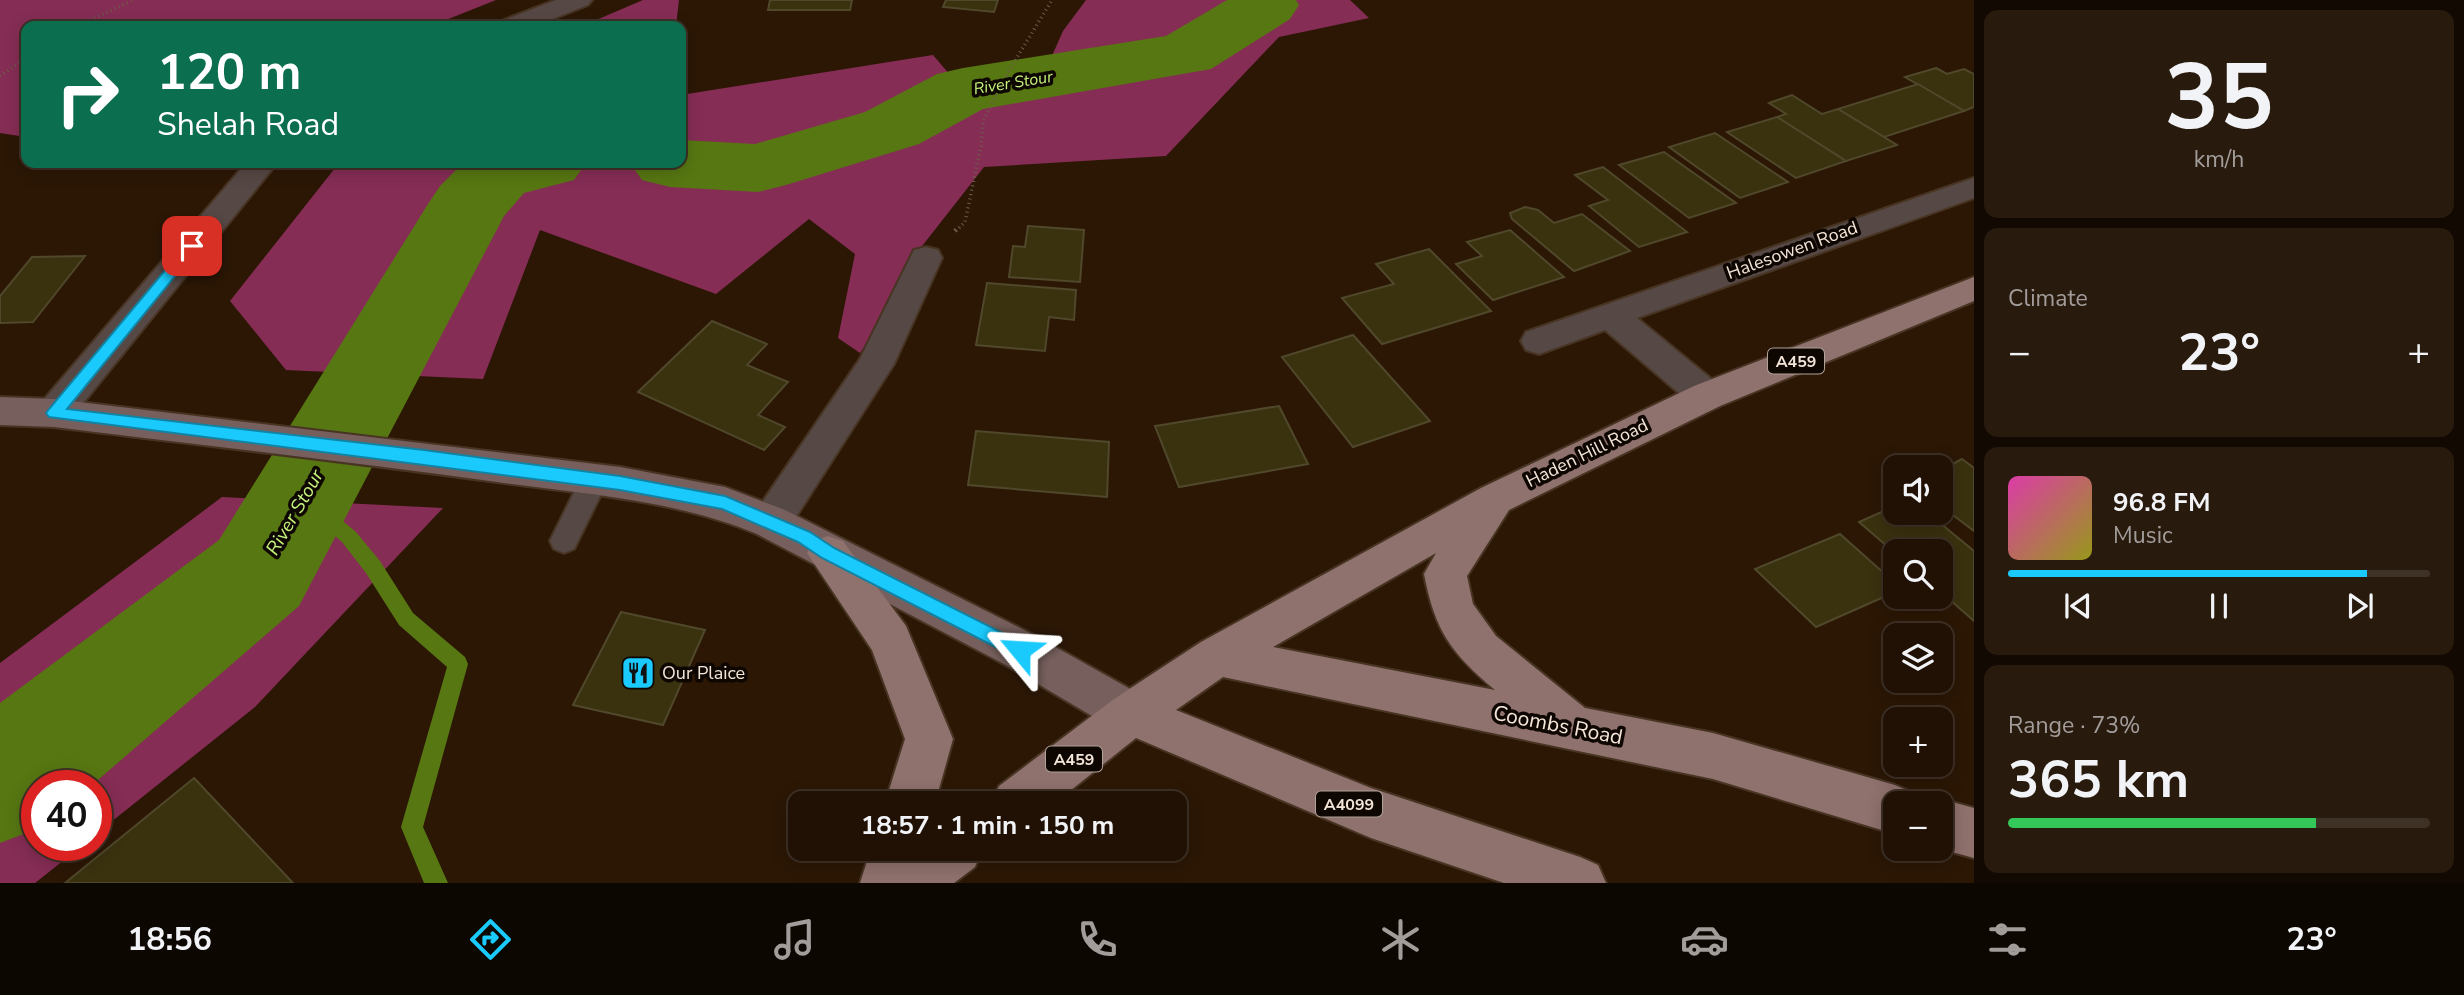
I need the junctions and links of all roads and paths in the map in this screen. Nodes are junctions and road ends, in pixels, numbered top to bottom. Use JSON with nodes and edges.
{"nodes":[{"id":1,"x":132,"y":0,"type":"edge"},
{"id":2,"x":579,"y":0,"type":"edge"},
{"id":3,"x":1052,"y":0,"type":"edge"},
{"id":4,"x":88,"y":21,"type":"edge"},
{"id":5,"x":526,"y":21,"type":"edge"},
{"id":6,"x":21,"y":61,"type":"edge"},
{"id":7,"x":0,"y":76,"type":"edge"},
{"id":8,"x":258,"y":168,"type":"edge"},
{"id":9,"x":1974,"y":187,"type":"edge"},
{"id":10,"x":926,"y":258,"type":"joint"},
{"id":11,"x":1974,"y":288,"type":"edge"},
{"id":12,"x":1610,"y":315,"type":"junction"},
{"id":13,"x":1539,"y":341,"type":"dead end"},
{"id":14,"x":1707,"y":396,"type":"junction"},
{"id":15,"x":0,"y":411,"type":"edge"},
{"id":16,"x":54,"y":413,"type":"junction"},
{"id":17,"x":594,"y":480,"type":"junction"},
{"id":18,"x":1495,"y":499,"type":"junction"},
{"id":19,"x":771,"y":522,"type":"junction"},
{"id":20,"x":564,"y":541,"type":"dead end"},
{"id":21,"x":828,"y":553,"type":"junction"},
{"id":22,"x":1217,"y":656,"type":"junction"},
{"id":23,"x":1132,"y":714,"type":"junction"},
{"id":24,"x":1575,"y":728,"type":"junction"},
{"id":25,"x":913,"y":791,"type":"edge"},
{"id":26,"x":1032,"y":791,"type":"edge"},
{"id":27,"x":1883,"y":806,"type":"edge"},
{"id":28,"x":1953,"y":827,"type":"edge"},
{"id":29,"x":1974,"y":833,"type":"edge"},
{"id":30,"x":892,"y":861,"type":"edge"},
{"id":31,"x":941,"y":861,"type":"edge"},
{"id":32,"x":1573,"y":882,"type":"edge"},
{"id":33,"x":886,"y":883,"type":"edge"},
{"id":34,"x":912,"y":883,"type":"edge"}],
"edges":[{"from":1,"to":4,"type":"path"},
{"from":2,"to":5,"type":"street"},
{"from":3,"to":10,"type":"path"},
{"from":6,"to":7,"type":"path"},
{"from":8,"to":16,"type":"street"},
{"from":9,"to":12,"type":"street","name":"Halesowen Road"},
{"from":10,"to":19,"type":"street"},
{"from":11,"to":14,"type":"main road","name":"Haden Hill Road","number":"A459"},
{"from":12,"to":13,"type":"street","name":"Halesowen Road"},
{"from":12,"to":14,"type":"street"},
{"from":14,"to":18,"type":"main road","name":"Haden Hill Road","number":"A459"},
{"from":15,"to":16,"type":"street"},
{"from":16,"to":17,"type":"street"},
{"from":17,"to":19,"type":"street"},
{"from":17,"to":20,"type":"lane"},
{"from":18,"to":22,"type":"main road","name":"Haden Hill Road","number":"A459"},
{"from":18,"to":24,"type":"main road"},
{"from":19,"to":21,"type":"street"},
{"from":21,"to":23,"type":"street"},
{"from":21,"to":25,"type":"main road"},
{"from":22,"to":23,"type":"main road","number":"A459"},
{"from":22,"to":24,"type":"main road","name":"Coombs Road"},
{"from":23,"to":26,"type":"main road","number":"A459"},
{"from":23,"to":32,"type":"main road","number":"A4099"},
{"from":24,"to":27,"type":"main road","name":"Coombs Road"},
{"from":28,"to":29,"type":"main road"},
{"from":30,"to":33,"type":"main road"},
{"from":31,"to":34,"type":"main road"}]}
